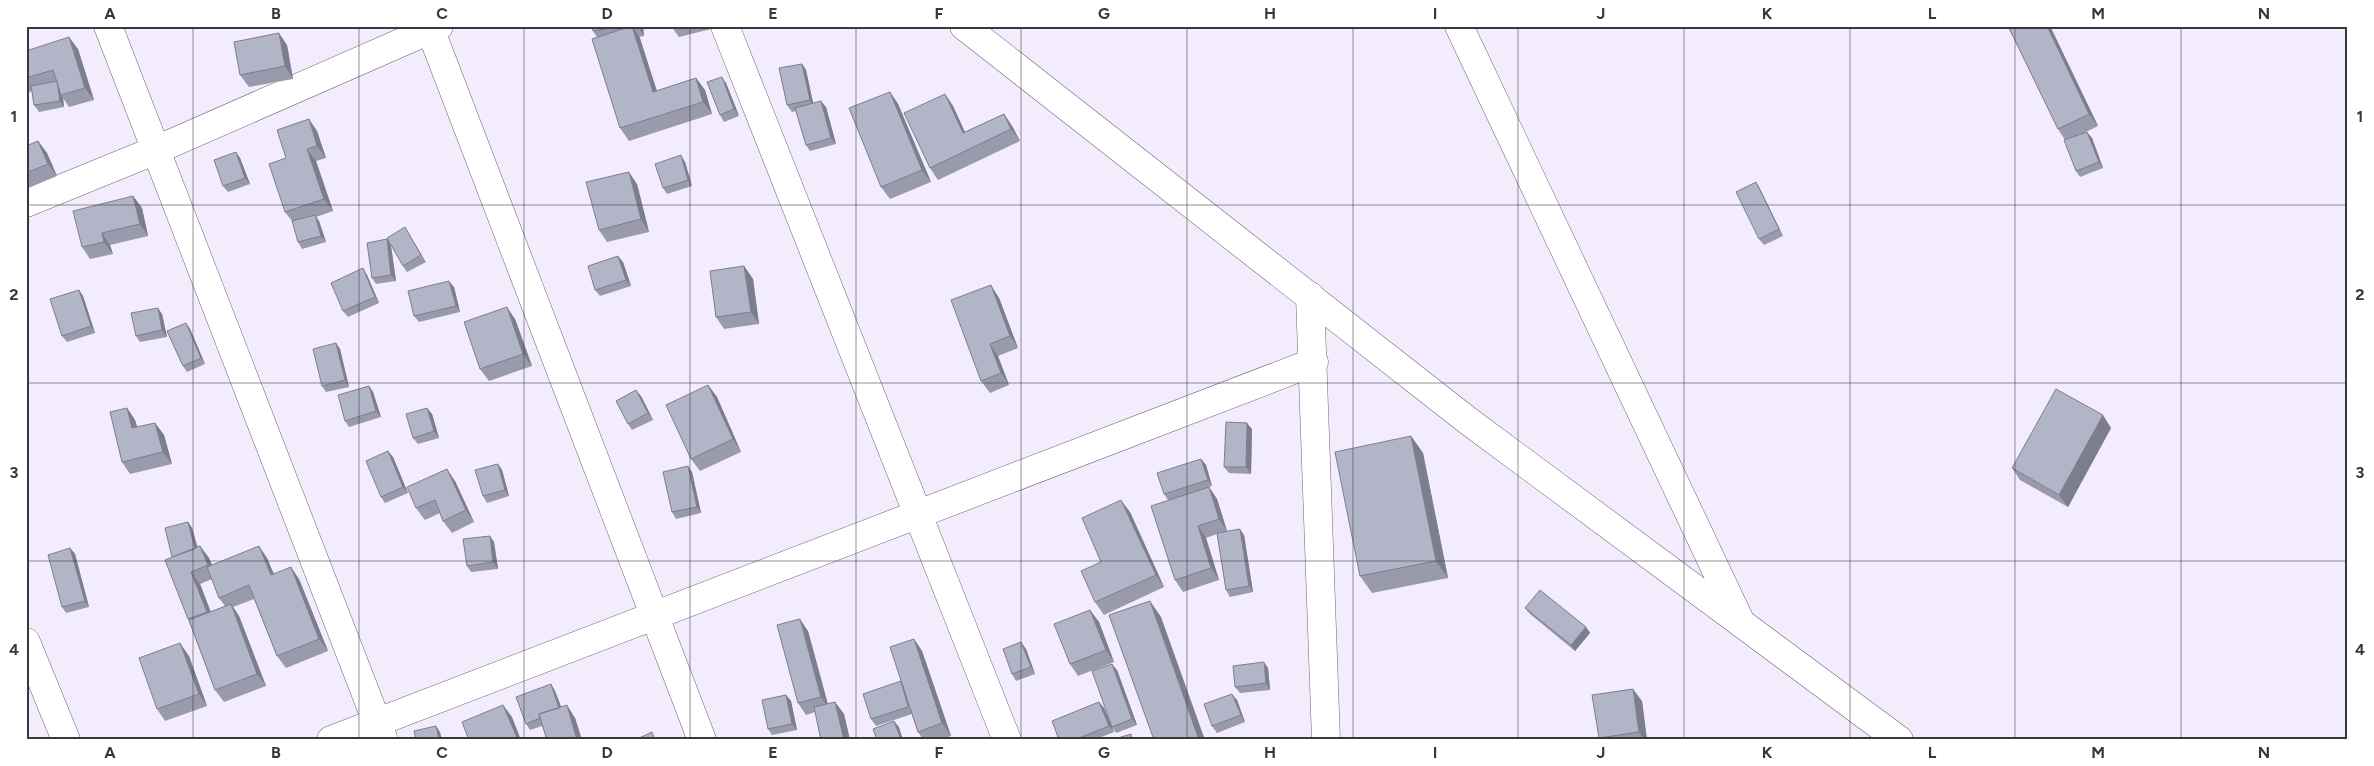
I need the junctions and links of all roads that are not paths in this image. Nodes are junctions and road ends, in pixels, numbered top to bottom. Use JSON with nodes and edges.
{"nodes":[{"id":1,"x":108,"y":26,"type":"edge"},
{"id":2,"x":725,"y":26,"type":"edge"},
{"id":3,"x":964,"y":26,"type":"edge"},
{"id":4,"x":1459,"y":26,"type":"edge"},
{"id":5,"x":433,"y":28,"type":"edge"},
{"id":6,"x":156,"y":150,"type":"junction"},
{"id":7,"x":26,"y":203,"type":"edge"},
{"id":8,"x":1310,"y":296,"type":"junction"},
{"id":9,"x":1314,"y":362,"type":"junction"},
{"id":10,"x":918,"y":514,"type":"junction"},
{"id":11,"x":654,"y":615,"type":"junction"},
{"id":12,"x":1741,"y":623,"type":"junction"},
{"id":13,"x":26,"y":642,"type":"edge"},
{"id":14,"x":380,"y":731,"type":"edge"},
{"id":15,"x":66,"y":740,"type":"edge"},
{"id":16,"x":331,"y":740,"type":"edge"},
{"id":17,"x":702,"y":740,"type":"edge"},
{"id":18,"x":1007,"y":740,"type":"edge"},
{"id":19,"x":1326,"y":740,"type":"edge"},
{"id":20,"x":1899,"y":740,"type":"edge"}],
"edges":[{"from":1,"to":6,"type":"street"},
{"from":2,"to":10,"type":"street"},
{"from":3,"to":8,"type":"street"},
{"from":4,"to":12,"type":"street"},
{"from":5,"to":6,"type":"street"},
{"from":5,"to":11,"type":"street"},
{"from":6,"to":7,"type":"street"},
{"from":6,"to":14,"type":"street"},
{"from":8,"to":9,"type":"street"},
{"from":8,"to":12,"type":"street"},
{"from":9,"to":10,"type":"street"},
{"from":9,"to":19,"type":"street"},
{"from":10,"to":11,"type":"street"},
{"from":10,"to":18,"type":"street"},
{"from":11,"to":14,"type":"street"},
{"from":11,"to":17,"type":"street"},
{"from":12,"to":20,"type":"street"},
{"from":13,"to":15,"type":"street"},
{"from":14,"to":16,"type":"street"}]}
